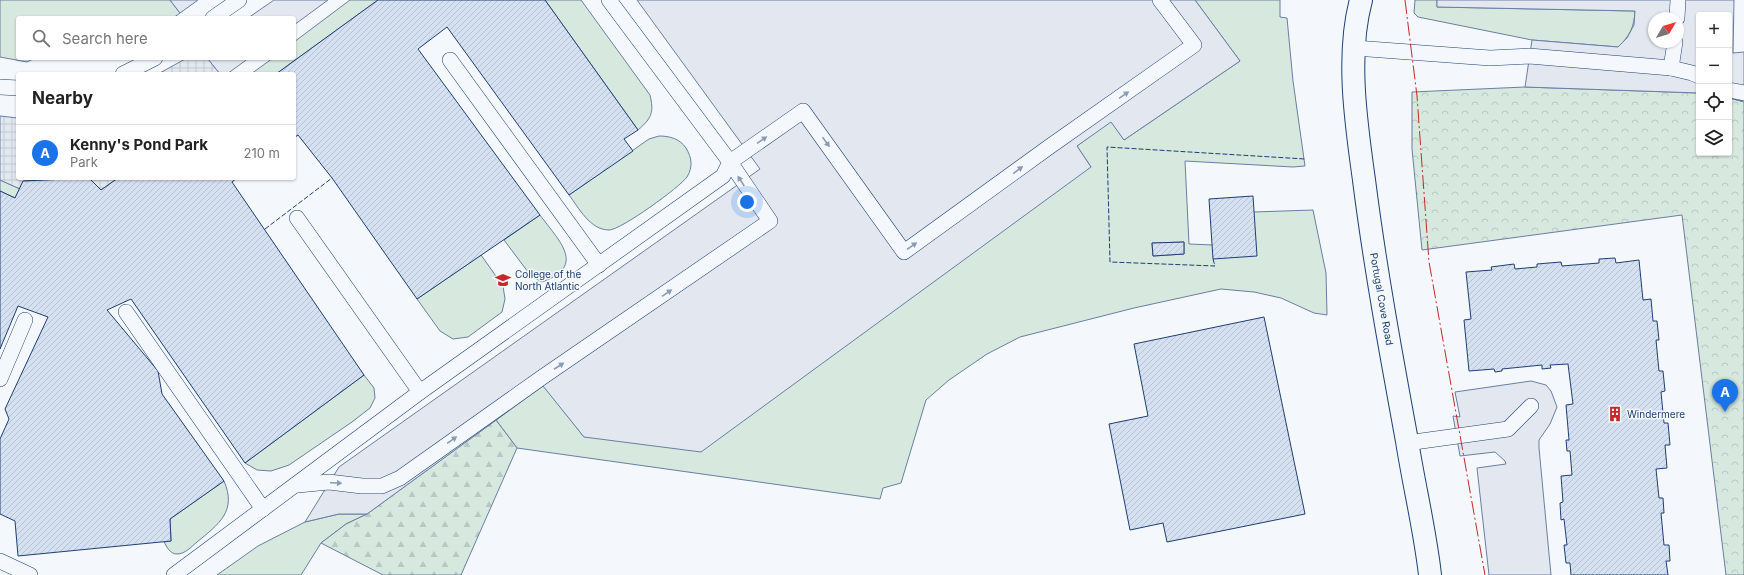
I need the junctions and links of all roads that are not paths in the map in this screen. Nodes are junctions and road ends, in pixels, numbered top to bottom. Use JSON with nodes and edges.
{"nodes":[{"id":1,"x":239,"y":0,"type":"edge"},
{"id":2,"x":609,"y":0,"type":"edge"},
{"id":3,"x":1160,"y":0,"type":"edge"},
{"id":4,"x":1348,"y":0,"type":"edge"},
{"id":5,"x":1678,"y":0,"type":"edge"},
{"id":6,"x":1359,"y":10,"type":"edge"},
{"id":7,"x":1677,"y":12,"type":"edge"},
{"id":8,"x":216,"y":16,"type":"edge"},
{"id":9,"x":1355,"y":48,"type":"junction"},
{"id":10,"x":1674,"y":48,"type":"edge"},
{"id":11,"x":151,"y":60,"type":"edge"},
{"id":12,"x":450,"y":60,"type":"dead end"},
{"id":13,"x":1671,"y":68,"type":"junction"},
{"id":14,"x":127,"y":72,"type":"edge"},
{"id":15,"x":1696,"y":74,"type":"edge"},
{"id":16,"x":0,"y":86,"type":"edge"},
{"id":17,"x":16,"y":88,"type":"edge"},
{"id":18,"x":1732,"y":91,"type":"edge"},
{"id":19,"x":1744,"y":93,"type":"edge"},
{"id":20,"x":730,"y":162,"type":"junction"},
{"id":21,"x":297,"y":218,"type":"dead end"},
{"id":22,"x":599,"y":265,"type":"junction"},
{"id":23,"x":126,"y":312,"type":"dead end"},
{"id":24,"x":26,"y":320,"type":"dead end"},
{"id":25,"x":0,"y":379,"type":"edge"},
{"id":26,"x":420,"y":392,"type":"junction"},
{"id":27,"x":1531,"y":406,"type":"dead end"},
{"id":28,"x":1407,"y":443,"type":"junction"},
{"id":29,"x":298,"y":485,"type":"junction"},
{"id":30,"x":263,"y":509,"type":"junction"},
{"id":31,"x":0,"y":561,"type":"edge"},
{"id":32,"x":30,"y":575,"type":"edge"},
{"id":33,"x":174,"y":575,"type":"edge"},
{"id":34,"x":1430,"y":575,"type":"edge"}],
"edges":[{"from":1,"to":8,"type":"lane"},
{"from":2,"to":20,"type":"lane"},
{"from":20,"to":3,"type":"lane","one_way":true},
{"from":4,"to":6,"type":"main road","name":"Portugal Cove Road"},
{"from":5,"to":7,"type":"lane"},
{"from":6,"to":9,"type":"main road","name":"Portugal Cove Road"},
{"from":9,"to":13,"type":"lane"},
{"from":9,"to":28,"type":"main road","name":"Portugal Cove Road"},
{"from":10,"to":13,"type":"lane"},
{"from":11,"to":14,"type":"lane"},
{"from":12,"to":22,"type":"lane"},
{"from":13,"to":15,"type":"lane"},
{"from":16,"to":17,"type":"lane"},
{"from":18,"to":19,"type":"lane"},
{"from":20,"to":22,"type":"lane"},
{"from":29,"to":20,"type":"lane","one_way":true},
{"from":21,"to":26,"type":"lane"},
{"from":22,"to":26,"type":"lane"},
{"from":23,"to":30,"type":"lane"},
{"from":24,"to":25,"type":"lane"},
{"from":26,"to":29,"type":"lane"},
{"from":27,"to":28,"type":"lane"},
{"from":28,"to":34,"type":"main road","name":"Portugal Cove Road"},
{"from":29,"to":30,"type":"lane"},
{"from":30,"to":33,"type":"lane"},
{"from":31,"to":32,"type":"lane"}]}
